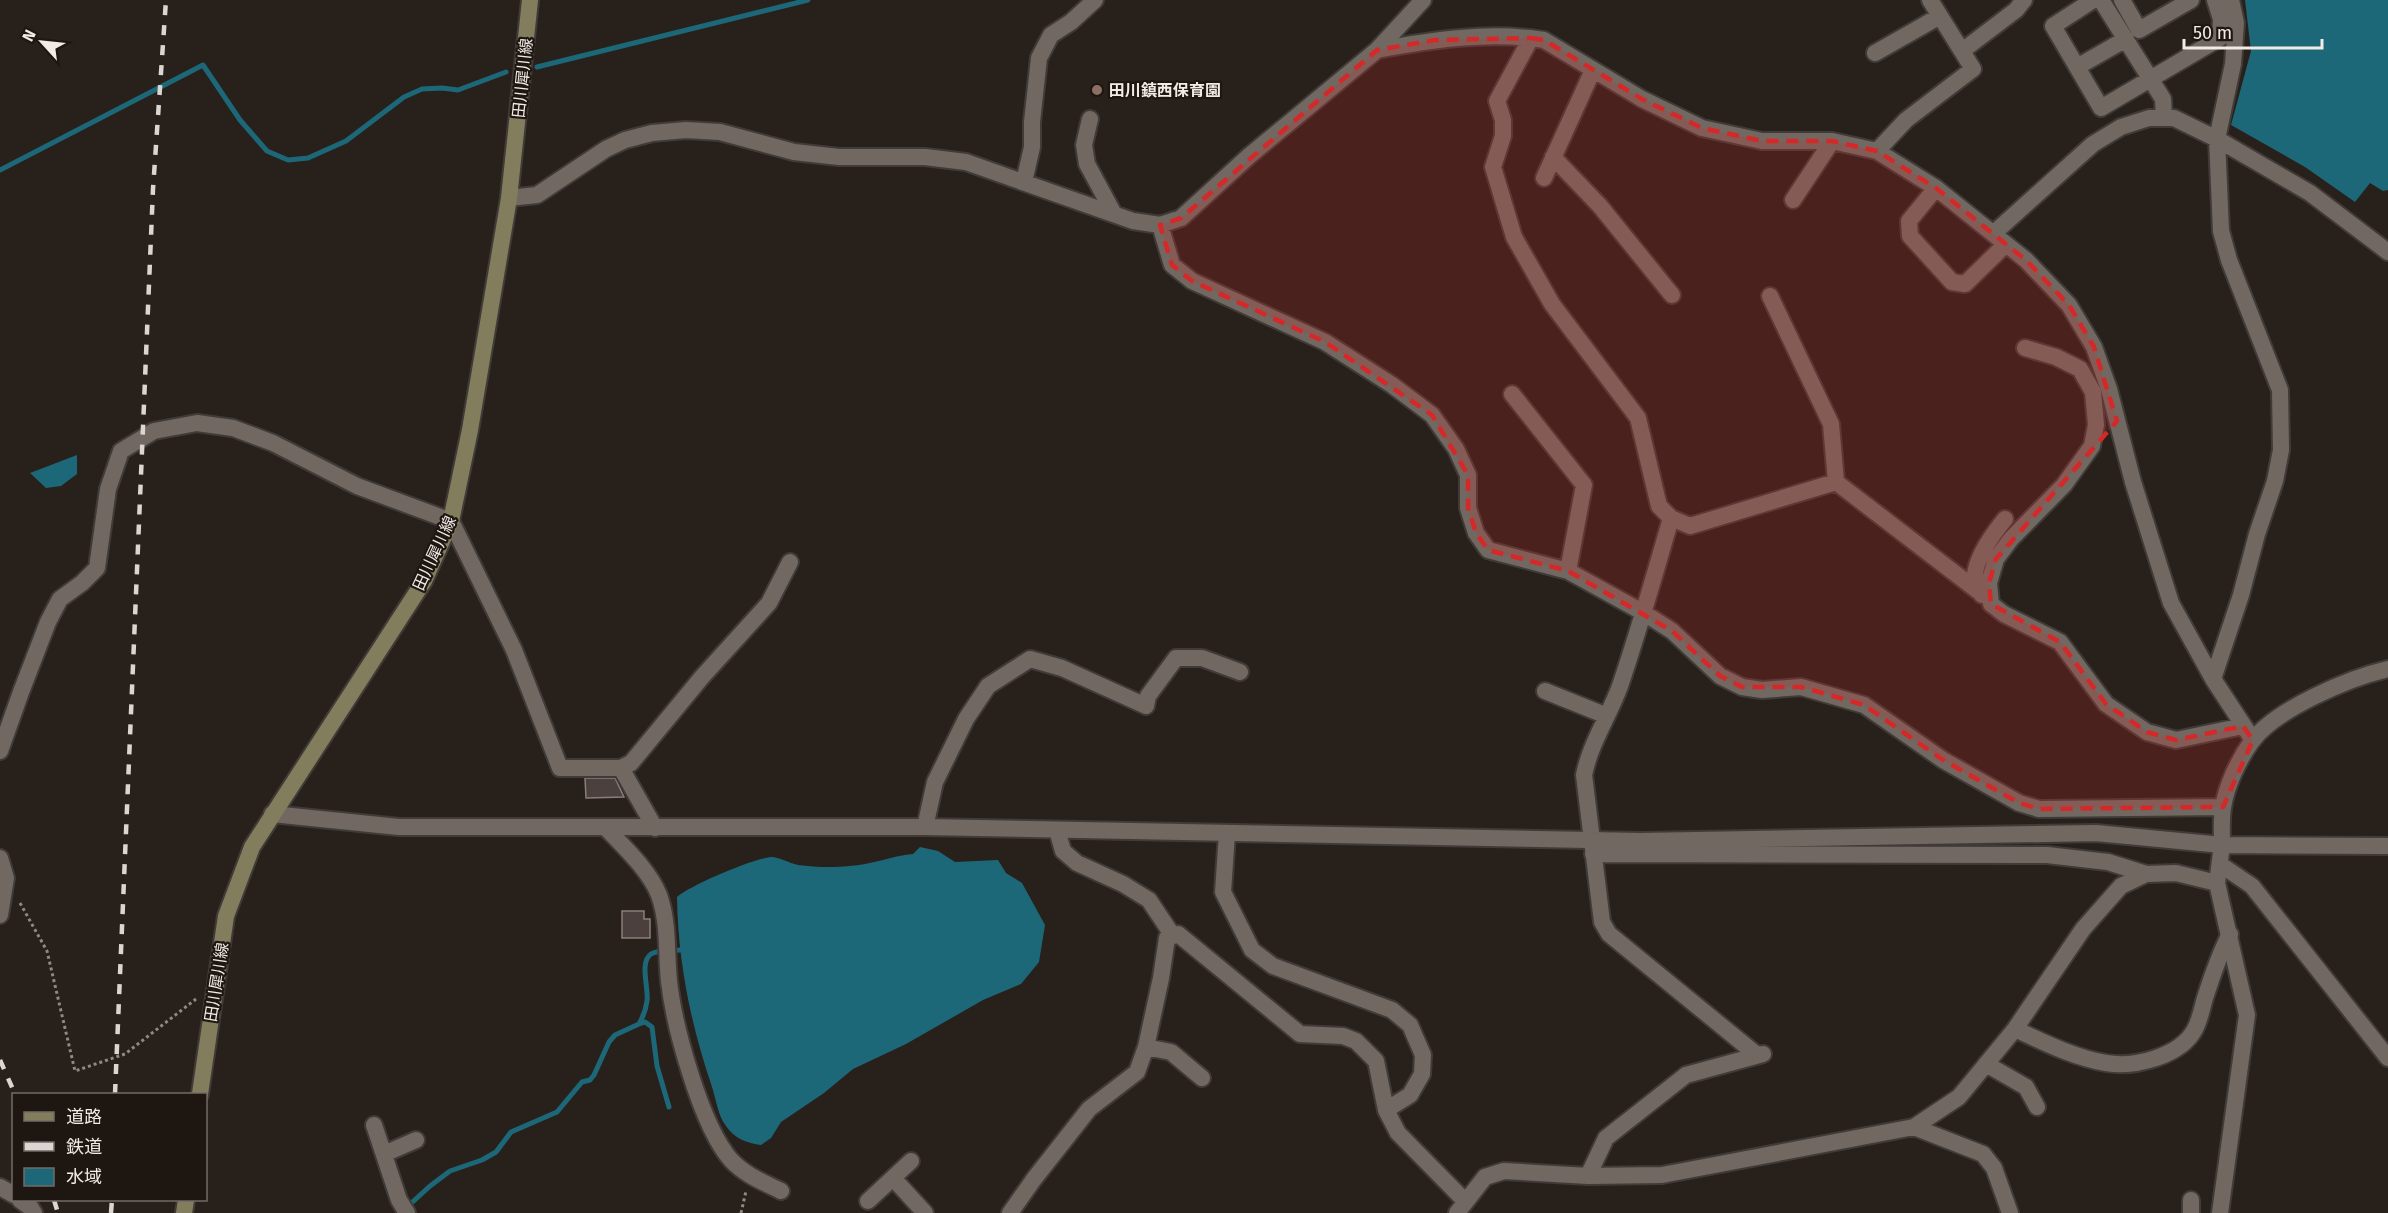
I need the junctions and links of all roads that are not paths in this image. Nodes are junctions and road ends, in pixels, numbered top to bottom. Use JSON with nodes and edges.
{"nodes":[{"id":1,"x":530,"y":0,"type":"edge"},
{"id":2,"x":1095,"y":0,"type":"edge"},
{"id":3,"x":1423,"y":0,"type":"edge"},
{"id":4,"x":1930,"y":0,"type":"edge"},
{"id":5,"x":2024,"y":0,"type":"edge"},
{"id":6,"x":2093,"y":0,"type":"edge"},
{"id":7,"x":2101,"y":0,"type":"edge"},
{"id":8,"x":2122,"y":0,"type":"edge"},
{"id":9,"x":2191,"y":0,"type":"edge"},
{"id":10,"x":2216,"y":0,"type":"edge"},
{"id":11,"x":2231,"y":0,"type":"edge"},
{"id":12,"x":1940,"y":16,"type":"junction"},
{"id":13,"x":1531,"y":38,"type":"junction"},
{"id":14,"x":2126,"y":39,"type":"junction"},
{"id":15,"x":1377,"y":50,"type":"junction"},
{"id":16,"x":1962,"y":51,"type":"junction"},
{"id":17,"x":1875,"y":53,"type":"dead end"},
{"id":18,"x":2077,"y":67,"type":"junction"},
{"id":19,"x":1593,"y":69,"type":"junction"},
{"id":20,"x":2150,"y":79,"type":"junction"},
{"id":21,"x":2164,"y":118,"type":"junction"},
{"id":22,"x":1090,"y":119,"type":"dead end"},
{"id":23,"x":2217,"y":139,"type":"junction"},
{"id":24,"x":1832,"y":141,"type":"junction"},
{"id":25,"x":1877,"y":151,"type":"junction"},
{"id":26,"x":1553,"y":157,"type":"junction"},
{"id":27,"x":1544,"y":178,"type":"dead end"},
{"id":28,"x":1024,"y":182,"type":"junction"},
{"id":29,"x":1936,"y":188,"type":"junction"},
{"id":30,"x":510,"y":198,"type":"junction"},
{"id":31,"x":1792,"y":200,"type":"dead end"},
{"id":32,"x":1114,"y":214,"type":"junction"},
{"id":33,"x":1160,"y":225,"type":"junction"},
{"id":34,"x":2000,"y":238,"type":"junction"},
{"id":35,"x":2388,"y":252,"type":"edge"},
{"id":36,"x":1671,"y":295,"type":"dead end"},
{"id":37,"x":1770,"y":296,"type":"dead end"},
{"id":38,"x":2025,"y":348,"type":"dead end"},
{"id":39,"x":1512,"y":394,"type":"dead end"},
{"id":40,"x":2117,"y":421,"type":"junction"},
{"id":41,"x":2092,"y":446,"type":"junction"},
{"id":42,"x":1836,"y":482,"type":"junction"},
{"id":43,"x":1671,"y":518,"type":"junction"},
{"id":44,"x":2005,"y":519,"type":"dead end"},
{"id":45,"x":451,"y":521,"type":"junction"},
{"id":46,"x":790,"y":562,"type":"dead end"},
{"id":47,"x":1568,"y":571,"type":"junction"},
{"id":48,"x":1977,"y":591,"type":"junction"},
{"id":49,"x":1991,"y":604,"type":"junction"},
{"id":50,"x":1644,"y":613,"type":"junction"},
{"id":51,"x":2388,"y":669,"type":"edge"},
{"id":52,"x":1240,"y":672,"type":"dead end"},
{"id":53,"x":2212,"y":679,"type":"junction"},
{"id":54,"x":1545,"y":691,"type":"dead end"},
{"id":55,"x":1606,"y":716,"type":"junction"},
{"id":56,"x":4,"y":725,"type":"edge"},
{"id":57,"x":2243,"y":726,"type":"junction"},
{"id":58,"x":2253,"y":740,"type":"junction"},
{"id":59,"x":0,"y":751,"type":"edge"},
{"id":60,"x":621,"y":768,"type":"junction"},
{"id":61,"x":2223,"y":807,"type":"junction"},
{"id":62,"x":272,"y":814,"type":"junction"},
{"id":63,"x":925,"y":827,"type":"junction"},
{"id":64,"x":606,"y":828,"type":"junction"},
{"id":65,"x":655,"y":828,"type":"junction"},
{"id":66,"x":1057,"y":830,"type":"junction"},
{"id":67,"x":1227,"y":833,"type":"junction"},
{"id":68,"x":2222,"y":845,"type":"junction"},
{"id":69,"x":2388,"y":846,"type":"edge"},
{"id":70,"x":1592,"y":847,"type":"junction"},
{"id":71,"x":0,"y":858,"type":"edge"},
{"id":72,"x":2221,"y":865,"type":"junction"},
{"id":73,"x":2146,"y":874,"type":"junction"},
{"id":74,"x":3,"y":877,"type":"edge"},
{"id":75,"x":2217,"y":884,"type":"junction"},
{"id":76,"x":0,"y":915,"type":"edge"},
{"id":77,"x":2230,"y":934,"type":"junction"},
{"id":78,"x":1173,"y":936,"type":"junction"},
{"id":79,"x":2015,"y":1029,"type":"junction"},
{"id":80,"x":1146,"y":1047,"type":"junction"},
{"id":81,"x":2388,"y":1058,"type":"edge"},
{"id":82,"x":1986,"y":1064,"type":"junction"},
{"id":83,"x":1202,"y":1078,"type":"dead end"},
{"id":84,"x":200,"y":1093,"type":"edge"},
{"id":85,"x":2037,"y":1107,"type":"dead end"},
{"id":86,"x":1386,"y":1110,"type":"junction"},
{"id":87,"x":374,"y":1125,"type":"dead end"},
{"id":88,"x":1914,"y":1128,"type":"junction"},
{"id":89,"x":416,"y":1140,"type":"dead end"},
{"id":90,"x":384,"y":1154,"type":"junction"},
{"id":91,"x":911,"y":1161,"type":"dead end"},
{"id":92,"x":1588,"y":1176,"type":"junction"},
{"id":93,"x":892,"y":1178,"type":"junction"},
{"id":94,"x":781,"y":1191,"type":"dead end"},
{"id":95,"x":21,"y":1201,"type":"edge"},
{"id":96,"x":868,"y":1201,"type":"dead end"},
{"id":97,"x":403,"y":1206,"type":"edge"},
{"id":98,"x":1461,"y":1207,"type":"edge"},
{"id":99,"x":34,"y":1213,"type":"edge"},
{"id":100,"x":925,"y":1213,"type":"edge"},
{"id":101,"x":1010,"y":1213,"type":"edge"},
{"id":102,"x":2010,"y":1213,"type":"edge"},
{"id":103,"x":2220,"y":1213,"type":"edge"}],
"edges":[{"from":1,"to":30,"type":"main road","name":"田川犀川線"},
{"from":2,"to":28,"type":"street"},
{"from":3,"to":15,"type":"street"},
{"from":4,"to":12,"type":"street"},
{"from":5,"to":16,"type":"street"},
{"from":6,"to":18,"type":"street"},
{"from":7,"to":14,"type":"street"},
{"from":8,"to":9,"type":"street"},
{"from":10,"to":20,"type":"street"},
{"from":11,"to":23,"type":"street"},
{"from":12,"to":16,"type":"street"},
{"from":12,"to":17,"type":"street"},
{"from":13,"to":15,"type":"street"},
{"from":13,"to":19,"type":"street"},
{"from":13,"to":43,"type":"street"},
{"from":14,"to":18,"type":"street"},
{"from":14,"to":20,"type":"street"},
{"from":15,"to":33,"type":"street"},
{"from":16,"to":25,"type":"street"},
{"from":18,"to":20,"type":"street"},
{"from":19,"to":24,"type":"street"},
{"from":19,"to":26,"type":"street"},
{"from":20,"to":21,"type":"street"},
{"from":21,"to":23,"type":"street"},
{"from":21,"to":34,"type":"street"},
{"from":22,"to":32,"type":"street"},
{"from":23,"to":35,"type":"street"},
{"from":23,"to":53,"type":"street"},
{"from":24,"to":25,"type":"street"},
{"from":24,"to":31,"type":"street"},
{"from":25,"to":29,"type":"street"},
{"from":26,"to":27,"type":"street"},
{"from":26,"to":36,"type":"street"},
{"from":28,"to":30,"type":"street"},
{"from":28,"to":32,"type":"street"},
{"from":29,"to":34,"type":"street"},
{"from":29,"to":34,"type":"street"},
{"from":30,"to":45,"type":"main road","name":"田川犀川線"},
{"from":32,"to":33,"type":"street"},
{"from":33,"to":47,"type":"street"},
{"from":34,"to":40,"type":"street"},
{"from":37,"to":42,"type":"street"},
{"from":38,"to":41,"type":"street"},
{"from":39,"to":47,"type":"street"},
{"from":40,"to":41,"type":"street"},
{"from":40,"to":53,"type":"street"},
{"from":41,"to":49,"type":"street"},
{"from":42,"to":43,"type":"street"},
{"from":42,"to":48,"type":"street"},
{"from":43,"to":50,"type":"street"},
{"from":44,"to":48,"type":"street"},
{"from":45,"to":56,"type":"street"},
{"from":45,"to":60,"type":"street"},
{"from":45,"to":62,"type":"main road","name":"田川犀川線"},
{"from":46,"to":60,"type":"street"},
{"from":47,"to":50,"type":"street"},
{"from":48,"to":49,"type":"street"},
{"from":49,"to":57,"type":"street"},
{"from":50,"to":55,"type":"street"},
{"from":50,"to":61,"type":"street"},
{"from":51,"to":58,"type":"street"},
{"from":52,"to":63,"type":"street"},
{"from":53,"to":57,"type":"street"},
{"from":54,"to":55,"type":"street"},
{"from":55,"to":70,"type":"street"},
{"from":56,"to":59,"type":"street"},
{"from":57,"to":58,"type":"street"},
{"from":58,"to":61,"type":"street"},
{"from":60,"to":65,"type":"street"},
{"from":61,"to":68,"type":"street"},
{"from":62,"to":64,"type":"street"},
{"from":62,"to":84,"type":"main road","name":"田川犀川線"},
{"from":63,"to":65,"type":"street"},
{"from":63,"to":66,"type":"street"},
{"from":64,"to":65,"type":"street"},
{"from":64,"to":94,"type":"street"},
{"from":66,"to":67,"type":"street"},
{"from":66,"to":78,"type":"street"},
{"from":67,"to":70,"type":"street"},
{"from":67,"to":86,"type":"street"},
{"from":68,"to":69,"type":"street"},
{"from":68,"to":70,"type":"street"},
{"from":68,"to":72,"type":"street"},
{"from":70,"to":73,"type":"street"},
{"from":70,"to":92,"type":"street"},
{"from":71,"to":74,"type":"street"},
{"from":72,"to":75,"type":"street"},
{"from":72,"to":81,"type":"street"},
{"from":73,"to":75,"type":"street"},
{"from":73,"to":79,"type":"street"},
{"from":74,"to":76,"type":"street"},
{"from":75,"to":77,"type":"street"},
{"from":77,"to":79,"type":"street"},
{"from":77,"to":103,"type":"street"},
{"from":78,"to":80,"type":"street"},
{"from":78,"to":86,"type":"street"},
{"from":79,"to":82,"type":"street"},
{"from":80,"to":83,"type":"street"},
{"from":80,"to":101,"type":"street"},
{"from":82,"to":85,"type":"street"},
{"from":82,"to":88,"type":"street"},
{"from":86,"to":98,"type":"street"},
{"from":87,"to":90,"type":"street"},
{"from":88,"to":92,"type":"street"},
{"from":88,"to":102,"type":"street"},
{"from":89,"to":90,"type":"street"},
{"from":90,"to":97,"type":"street"},
{"from":91,"to":93,"type":"street"},
{"from":92,"to":98,"type":"street"},
{"from":93,"to":96,"type":"street"},
{"from":93,"to":100,"type":"street"},
{"from":95,"to":99,"type":"street"}]}
